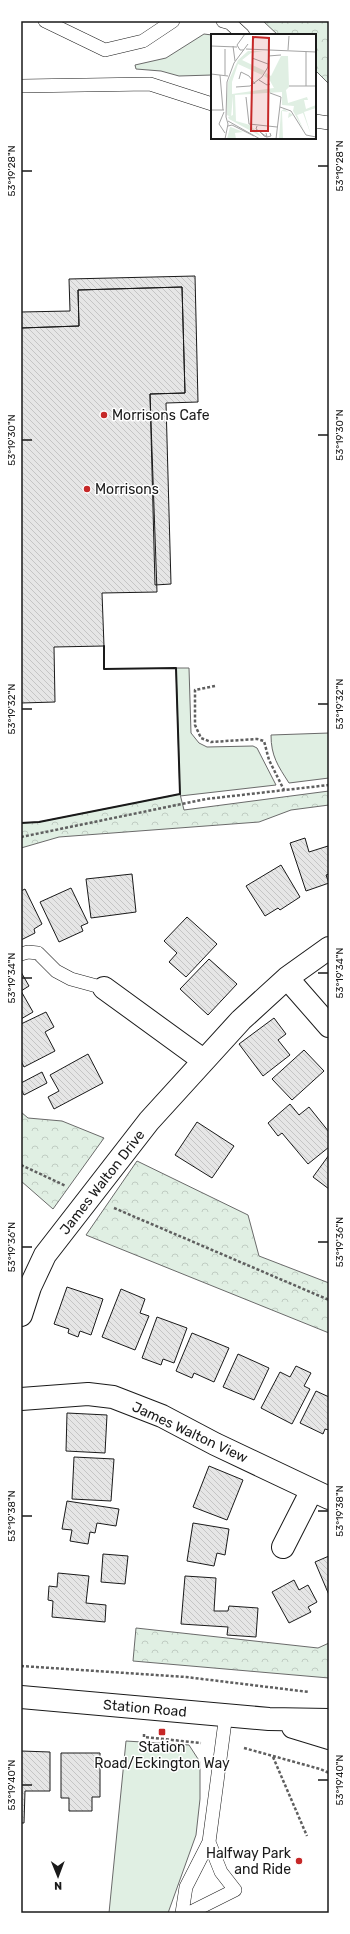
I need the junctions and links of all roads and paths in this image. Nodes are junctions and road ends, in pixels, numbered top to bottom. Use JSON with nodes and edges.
{"nodes":[{"id":1,"x":45,"y":21,"type":"edge"},
{"id":2,"x":173,"y":21,"type":"edge"},
{"id":3,"x":223,"y":21,"type":"edge"},
{"id":4,"x":242,"y":34,"type":"edge"},
{"id":5,"x":21,"y":86,"type":"edge"},
{"id":6,"x":211,"y":104,"type":"edge"},
{"id":7,"x":316,"y":121,"type":"edge"},
{"id":8,"x":329,"y":123,"type":"edge"},
{"id":9,"x":215,"y":686,"type":"dead end"},
{"id":10,"x":329,"y":785,"type":"edge"},
{"id":11,"x":284,"y":790,"type":"junction"},
{"id":12,"x":21,"y":837,"type":"edge"},
{"id":13,"x":329,"y":948,"type":"edge"},
{"id":14,"x":21,"y":954,"type":"edge"},
{"id":15,"x":287,"y":978,"type":"junction"},
{"id":16,"x":104,"y":988,"type":"joint"},
{"id":17,"x":329,"y":1026,"type":"edge"},
{"id":18,"x":203,"y":1060,"type":"junction"},
{"id":19,"x":21,"y":1165,"type":"edge"},
{"id":20,"x":90,"y":1197,"type":"junction"},
{"id":21,"x":329,"y":1300,"type":"edge"},
{"id":22,"x":21,"y":1315,"type":"edge"},
{"id":23,"x":21,"y":1399,"type":"edge"},
{"id":24,"x":320,"y":1494,"type":"edge"},
{"id":25,"x":283,"y":1548,"type":"dead end"},
{"id":26,"x":21,"y":1666,"type":"edge"},
{"id":27,"x":314,"y":1692,"type":"dead end"},
{"id":28,"x":21,"y":1697,"type":"edge"},
{"id":29,"x":226,"y":1714,"type":"junction"},
{"id":30,"x":269,"y":1719,"type":"junction"},
{"id":31,"x":329,"y":1720,"type":"edge"},
{"id":32,"x":329,"y":1738,"type":"edge"},
{"id":33,"x":272,"y":1757,"type":"dead end"},
{"id":34,"x":307,"y":1836,"type":"dead end"},
{"id":35,"x":209,"y":1842,"type":"junction"},
{"id":36,"x":182,"y":1913,"type":"edge"},
{"id":37,"x":189,"y":1913,"type":"edge"}],
"edges":[{"from":1,"to":2,"type":"lane"},
{"from":3,"to":4,"type":"lane"},
{"from":5,"to":6,"type":"lane"},
{"from":7,"to":8,"type":"lane"},
{"from":9,"to":11,"type":"path"},
{"from":10,"to":11,"type":"path"},
{"from":11,"to":12,"type":"path"},
{"from":13,"to":15,"type":"street","name":"James Walton Drive"},
{"from":14,"to":16,"type":"lane"},
{"from":15,"to":17,"type":"street"},
{"from":15,"to":18,"type":"street","name":"James Walton Drive"},
{"from":16,"to":18,"type":"street"},
{"from":18,"to":20,"type":"street","name":"James Walton Drive"},
{"from":19,"to":20,"type":"path"},
{"from":20,"to":21,"type":"path"},
{"from":20,"to":22,"type":"street","name":"James Walton Drive"},
{"from":23,"to":24,"type":"street","name":"James Walton View"},
{"from":24,"to":25,"type":"street"},
{"from":26,"to":27,"type":"path"},
{"from":28,"to":29,"type":"street","name":"Station Road"},
{"from":29,"to":30,"type":"street","name":"Station Road"},
{"from":29,"to":35,"type":"lane"},
{"from":30,"to":31,"type":"street","name":"Station Road"},
{"from":30,"to":32,"type":"street","name":"Station Road"},
{"from":33,"to":34,"type":"path"},
{"from":35,"to":36,"type":"lane"},
{"from":35,"to":37,"type":"lane"}]}
